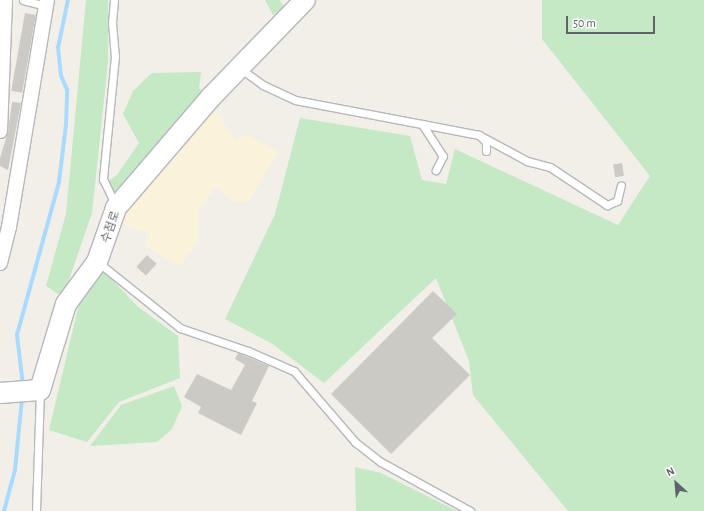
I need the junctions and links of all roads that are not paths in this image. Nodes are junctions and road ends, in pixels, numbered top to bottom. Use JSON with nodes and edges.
{"nodes":[{"id":1,"x":5,"y":0,"type":"edge"},
{"id":2,"x":23,"y":0,"type":"edge"},
{"id":3,"x":114,"y":0,"type":"edge"},
{"id":4,"x":305,"y":0,"type":"edge"},
{"id":5,"x":46,"y":3,"type":"edge"},
{"id":6,"x":239,"y":67,"type":"junction"},
{"id":7,"x":422,"y":124,"type":"junction"},
{"id":8,"x":449,"y":125,"type":"dead end"},
{"id":9,"x":0,"y":131,"type":"edge"},
{"id":10,"x":479,"y":135,"type":"junction"},
{"id":11,"x":486,"y":151,"type":"dead end"},
{"id":12,"x":436,"y":170,"type":"dead end"},
{"id":13,"x":621,"y":184,"type":"dead end"},
{"id":14,"x":116,"y":208,"type":"junction"},
{"id":15,"x":97,"y":262,"type":"junction"},
{"id":16,"x":0,"y":263,"type":"edge"},
{"id":17,"x":40,"y":390,"type":"junction"},
{"id":18,"x":0,"y":393,"type":"edge"},
{"id":19,"x":36,"y":511,"type":"edge"},
{"id":20,"x":470,"y":511,"type":"edge"}],
"edges":[{"from":1,"to":9,"type":"street"},
{"from":2,"to":5,"type":"lane"},
{"from":3,"to":14,"type":"lane"},
{"from":4,"to":6,"type":"main road","name":"수점로"},
{"from":5,"to":16,"type":"street"},
{"from":6,"to":7,"type":"lane"},
{"from":6,"to":14,"type":"main road","name":"수점로"},
{"from":7,"to":8,"type":"lane"},
{"from":7,"to":10,"type":"lane"},
{"from":7,"to":12,"type":"lane"},
{"from":10,"to":11,"type":"lane"},
{"from":10,"to":13,"type":"lane"},
{"from":14,"to":15,"type":"main road","name":"수점로"},
{"from":15,"to":17,"type":"main road","name":"수점로"},
{"from":15,"to":20,"type":"lane"},
{"from":17,"to":18,"type":"main road"},
{"from":17,"to":19,"type":"lane","name":"수점로"}]}
